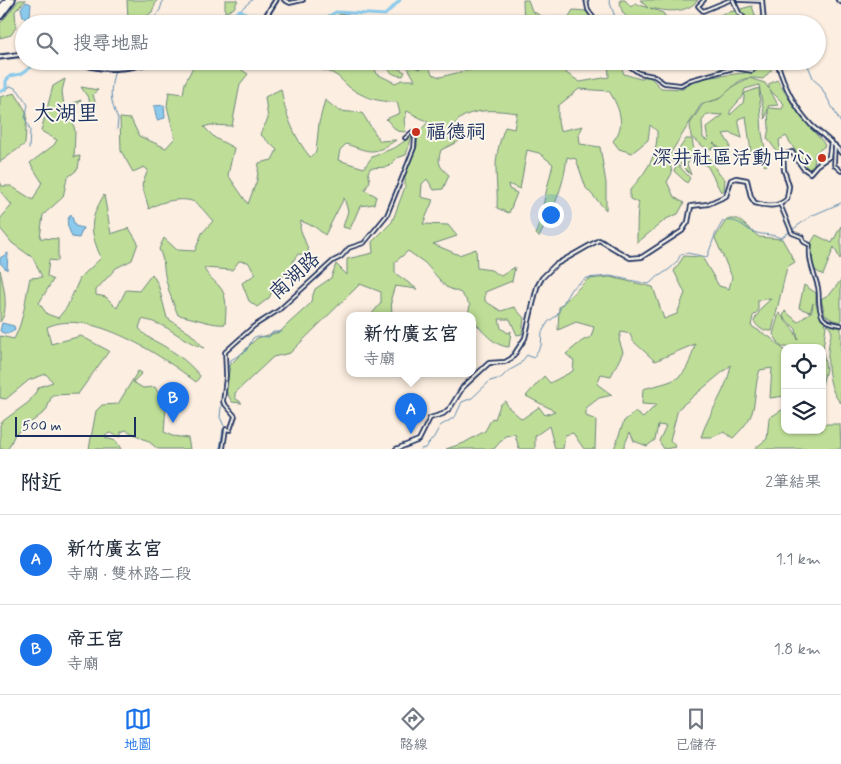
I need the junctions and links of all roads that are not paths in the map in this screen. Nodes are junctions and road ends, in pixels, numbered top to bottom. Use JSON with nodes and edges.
{"nodes":[{"id":1,"x":8,"y":0,"type":"edge"},
{"id":2,"x":12,"y":0,"type":"edge"},
{"id":3,"x":276,"y":0,"type":"edge"},
{"id":4,"x":284,"y":0,"type":"edge"},
{"id":5,"x":303,"y":0,"type":"edge"},
{"id":6,"x":586,"y":0,"type":"edge"},
{"id":7,"x":704,"y":0,"type":"edge"},
{"id":8,"x":731,"y":0,"type":"edge"},
{"id":9,"x":738,"y":0,"type":"edge"},
{"id":10,"x":838,"y":0,"type":"edge"},
{"id":11,"x":762,"y":1,"type":"edge"},
{"id":12,"x":841,"y":2,"type":"edge"},
{"id":13,"x":0,"y":9,"type":"edge"},
{"id":14,"x":266,"y":15,"type":"edge"},
{"id":15,"x":592,"y":15,"type":"edge"},
{"id":16,"x":741,"y":15,"type":"edge"},
{"id":17,"x":763,"y":15,"type":"edge"},
{"id":18,"x":0,"y":16,"type":"edge"},
{"id":19,"x":15,"y":55,"type":"edge"},
{"id":20,"x":0,"y":57,"type":"edge"},
{"id":21,"x":635,"y":70,"type":"edge"},
{"id":22,"x":727,"y":70,"type":"edge"},
{"id":23,"x":780,"y":70,"type":"edge"},
{"id":24,"x":405,"y":138,"type":"dead end"},
{"id":25,"x":831,"y":142,"type":"junction"},
{"id":26,"x":834,"y":145,"type":"junction"},
{"id":27,"x":841,"y":153,"type":"edge"},
{"id":28,"x":841,"y":171,"type":"edge"},
{"id":29,"x":780,"y":204,"type":"junction"},
{"id":30,"x":841,"y":325,"type":"edge"},
{"id":31,"x":476,"y":375,"type":"edge"},
{"id":32,"x":474,"y":377,"type":"edge"},
{"id":33,"x":223,"y":449,"type":"edge"},
{"id":34,"x":396,"y":449,"type":"edge"}],
"edges":[{"from":1,"to":13,"type":"highway"},
{"from":2,"to":18,"type":"highway"},
{"from":3,"to":14,"type":"main road"},
{"from":4,"to":5,"type":"street"},
{"from":6,"to":15,"type":"street"},
{"from":7,"to":8,"type":"street"},
{"from":8,"to":16,"type":"street"},
{"from":9,"to":11,"type":"street"},
{"from":10,"to":12,"type":"street"},
{"from":11,"to":17,"type":"street"},
{"from":19,"to":20,"type":"main road"},
{"from":21,"to":22,"type":"street"},
{"from":23,"to":25,"type":"street"},
{"from":24,"to":33,"type":"street","name":"南湖路"},
{"from":25,"to":26,"type":"street"},
{"from":25,"to":29,"type":"street"},
{"from":26,"to":27,"type":"street"},
{"from":26,"to":28,"type":"street"},
{"from":29,"to":30,"type":"street"},
{"from":29,"to":31,"type":"street"},
{"from":32,"to":34,"type":"street"}]}
